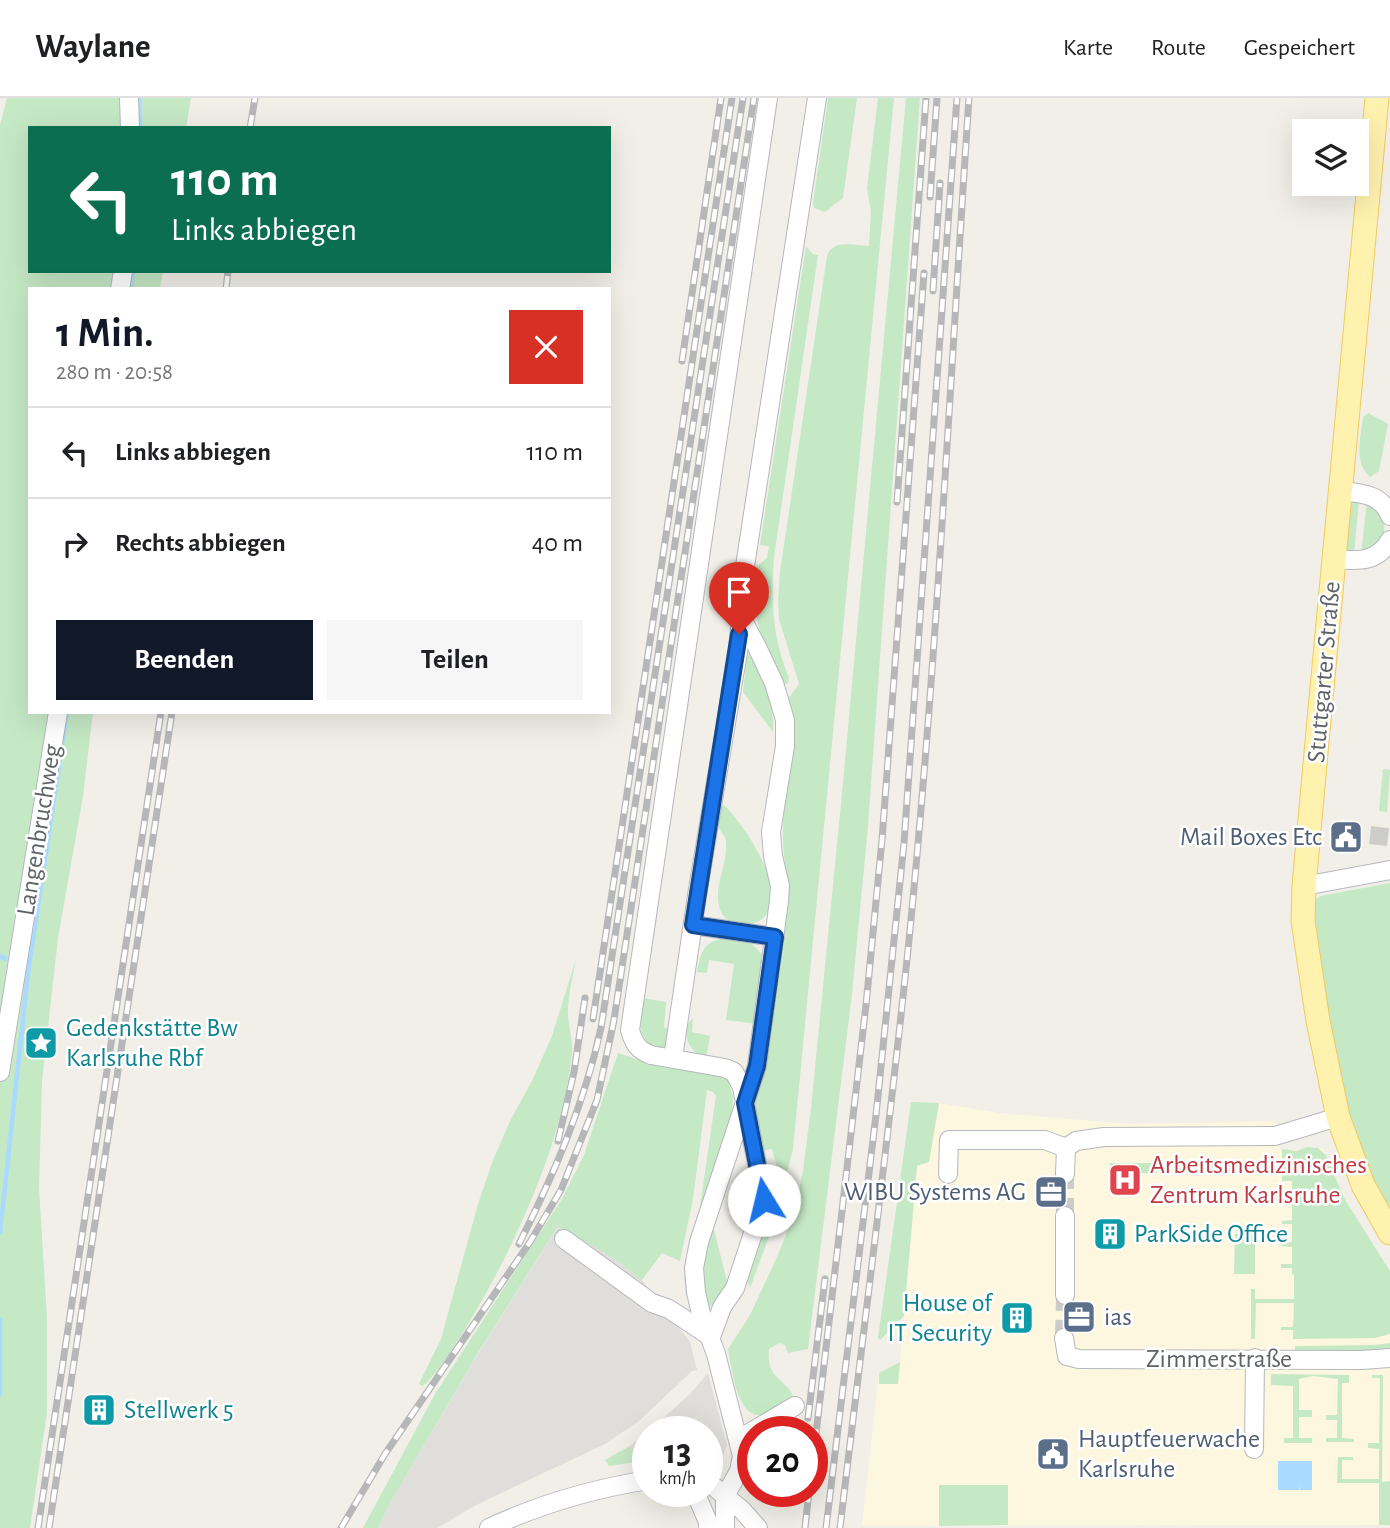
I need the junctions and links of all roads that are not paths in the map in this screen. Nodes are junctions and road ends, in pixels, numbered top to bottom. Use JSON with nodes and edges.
{"nodes":[{"id":1,"x":129,"y":98,"type":"edge"},
{"id":2,"x":768,"y":98,"type":"edge"},
{"id":3,"x":817,"y":98,"type":"edge"},
{"id":4,"x":1377,"y":98,"type":"edge"},
{"id":5,"x":130,"y":126,"type":"edge"},
{"id":6,"x":1340,"y":491,"type":"junction"},
{"id":7,"x":1387,"y":504,"type":"edge"},
{"id":8,"x":1390,"y":540,"type":"edge"},
{"id":9,"x":1334,"y":559,"type":"junction"},
{"id":10,"x":741,"y":617,"type":"junction"},
{"id":11,"x":58,"y":714,"type":"edge"},
{"id":12,"x":1390,"y":870,"type":"edge"},
{"id":13,"x":1304,"y":886,"type":"junction"},
{"id":14,"x":693,"y":925,"type":"junction"},
{"id":15,"x":775,"y":937,"type":"junction"},
{"id":16,"x":673,"y":1058,"type":"junction"},
{"id":17,"x":0,"y":1072,"type":"edge"},
{"id":18,"x":745,"y":1103,"type":"junction"},
{"id":19,"x":1338,"y":1117,"type":"junction"},
{"id":20,"x":1066,"y":1148,"type":"junction"},
{"id":21,"x":948,"y":1174,"type":"dead end"},
{"id":22,"x":1065,"y":1174,"type":"tunnel mouth"},
{"id":23,"x":1065,"y":1216,"type":"tunnel mouth"},
{"id":24,"x":1390,"y":1233,"type":"edge"},
{"id":25,"x":564,"y":1240,"type":"dead end"},
{"id":26,"x":1065,"y":1295,"type":"tunnel mouth"},
{"id":27,"x":711,"y":1337,"type":"junction"},
{"id":28,"x":1064,"y":1338,"type":"tunnel mouth"},
{"id":29,"x":1390,"y":1358,"type":"edge"},
{"id":30,"x":1255,"y":1359,"type":"junction"},
{"id":31,"x":794,"y":1405,"type":"dead end"},
{"id":32,"x":776,"y":1416,"type":"edge"},
{"id":33,"x":737,"y":1431,"type":"edge"},
{"id":34,"x":1254,"y":1449,"type":"dead end"},
{"id":35,"x":737,"y":1475,"type":"edge"},
{"id":36,"x":632,"y":1483,"type":"edge"},
{"id":37,"x":725,"y":1496,"type":"junction"},
{"id":38,"x":705,"y":1507,"type":"edge"},
{"id":39,"x":489,"y":1528,"type":"edge"},
{"id":40,"x":708,"y":1528,"type":"edge"},
{"id":41,"x":725,"y":1528,"type":"edge"},
{"id":42,"x":758,"y":1528,"type":"edge"}],
"edges":[{"from":1,"to":5,"type":"street"},
{"from":2,"to":16,"type":"street"},
{"from":3,"to":10,"type":"street"},
{"from":4,"to":6,"type":"main road","name":"Stuttgarter Straße"},
{"from":6,"to":7,"type":"street"},
{"from":6,"to":9,"type":"main road","name":"Stuttgarter Straße"},
{"from":8,"to":9,"type":"street"},
{"from":9,"to":13,"type":"main road","name":"Stuttgarter Straße"},
{"from":10,"to":14,"type":"street"},
{"from":10,"to":15,"type":"street"},
{"from":11,"to":17,"type":"street","name":"Langenbruchweg"},
{"from":12,"to":13,"type":"street"},
{"from":13,"to":19,"type":"main road","name":"Stuttgarter Straße"},
{"from":14,"to":15,"type":"street"},
{"from":14,"to":16,"type":"street"},
{"from":15,"to":18,"type":"street"},
{"from":16,"to":18,"type":"street"},
{"from":18,"to":27,"type":"street"},
{"from":18,"to":27,"type":"street"},
{"from":19,"to":20,"type":"street"},
{"from":19,"to":24,"type":"main road","name":"Stuttgarter Straße"},
{"from":20,"to":21,"type":"street"},
{"from":20,"to":22,"type":"street"},
{"from":23,"to":26,"type":"street"},
{"from":25,"to":27,"type":"street"},
{"from":27,"to":33,"type":"street"},
{"from":28,"to":30,"type":"street","name":"Zimmerstraße"},
{"from":29,"to":30,"type":"street","name":"Zimmerstraße"},
{"from":30,"to":34,"type":"street"},
{"from":31,"to":32,"type":"street"},
{"from":35,"to":37,"type":"street"},
{"from":36,"to":39,"type":"street"},
{"from":37,"to":41,"type":"street"},
{"from":37,"to":42,"type":"street"},
{"from":38,"to":40,"type":"street"}]}
